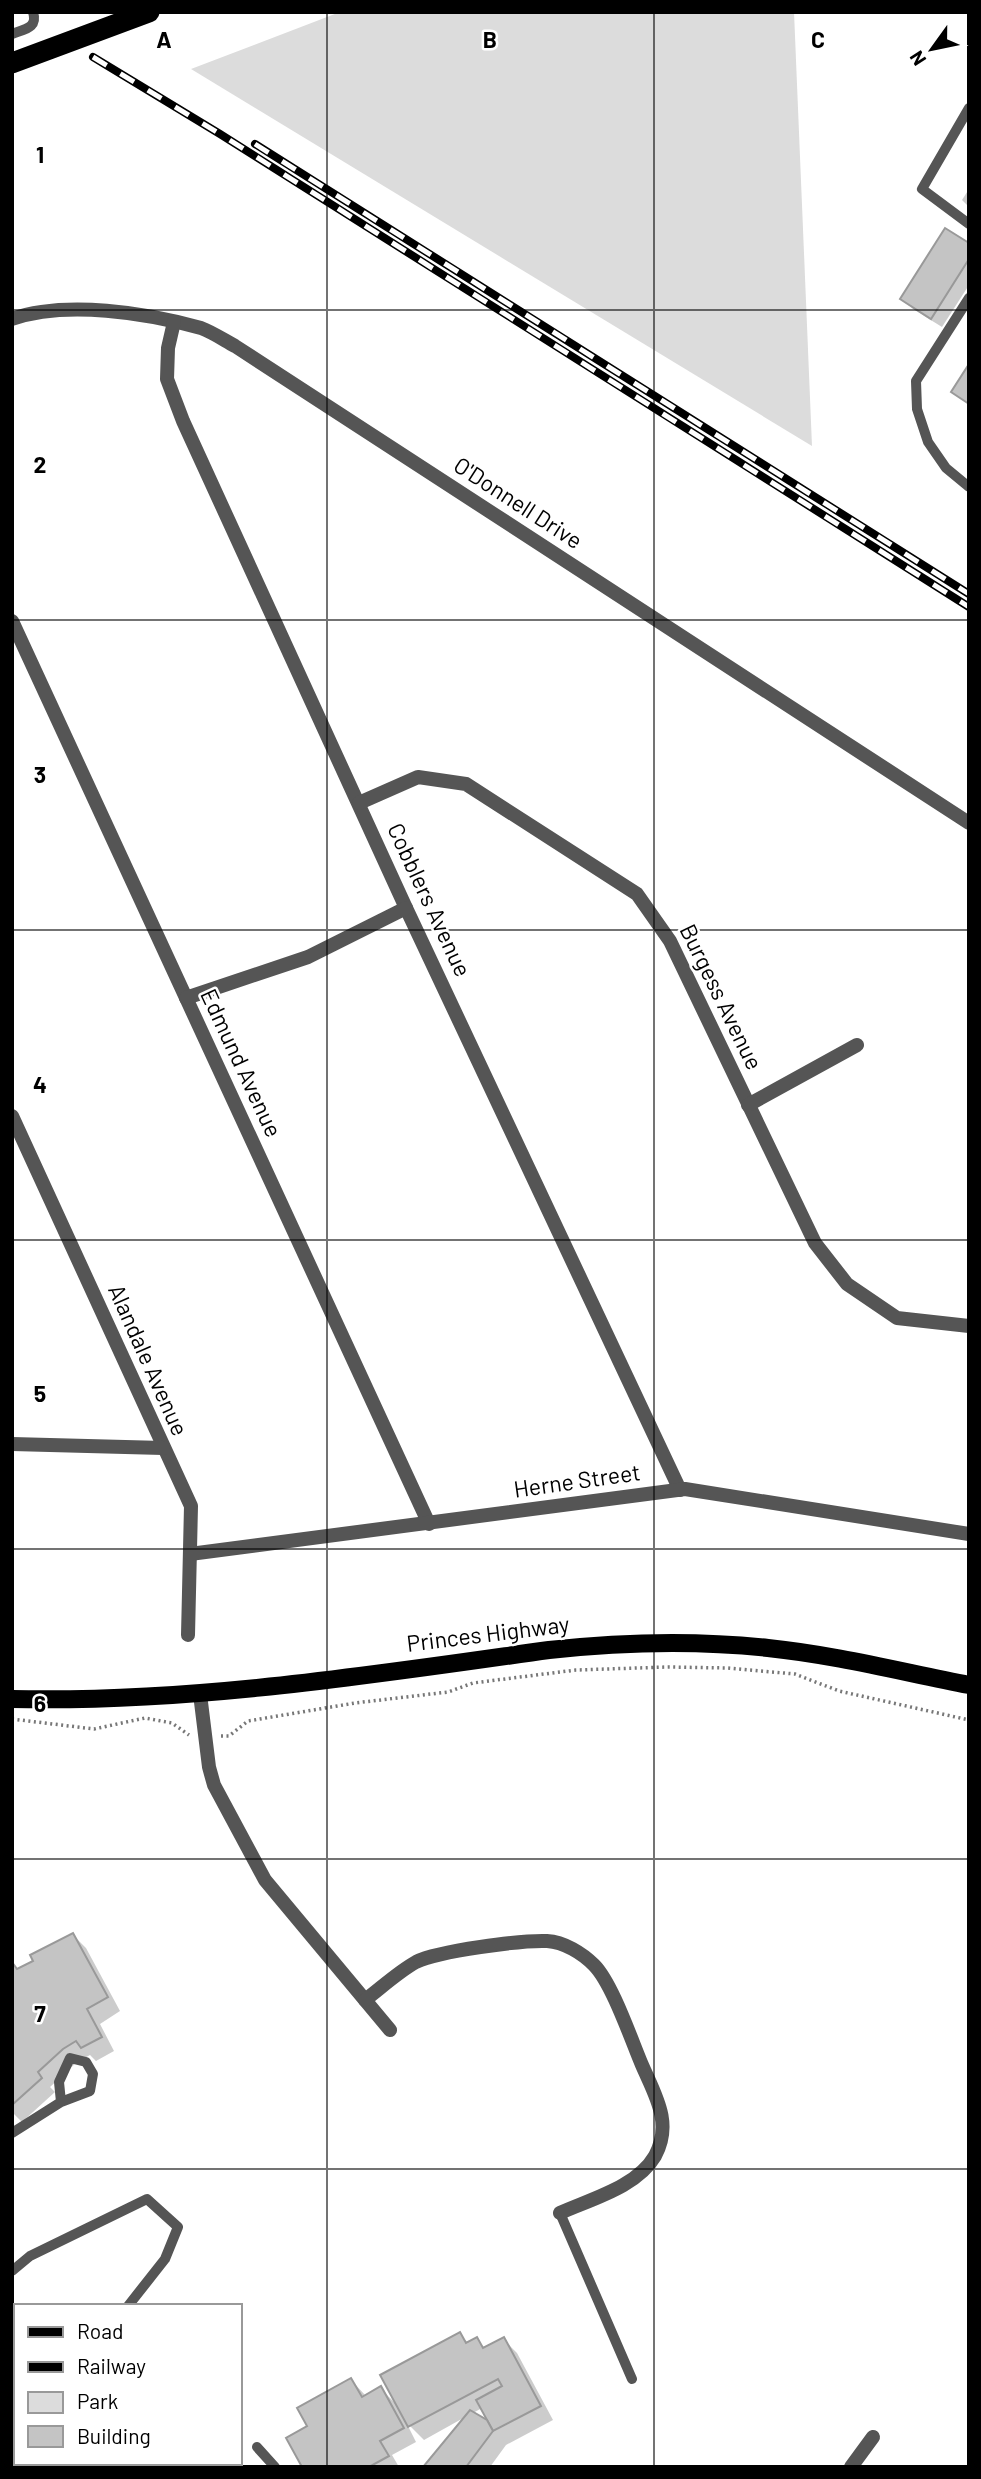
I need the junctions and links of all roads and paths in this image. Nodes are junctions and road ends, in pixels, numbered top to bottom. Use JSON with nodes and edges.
{"nodes":[{"id":1,"x":33,"y":12,"type":"edge"},
{"id":2,"x":149,"y":12,"type":"edge"},
{"id":3,"x":12,"y":34,"type":"edge"},
{"id":4,"x":12,"y":63,"type":"edge"},
{"id":5,"x":969,"y":108,"type":"edge"},
{"id":6,"x":969,"y":224,"type":"edge"},
{"id":7,"x":969,"y":298,"type":"edge"},
{"id":8,"x":12,"y":319,"type":"edge"},
{"id":9,"x":174,"y":322,"type":"junction"},
{"id":10,"x":969,"y":487,"type":"edge"},
{"id":11,"x":12,"y":621,"type":"edge"},
{"id":12,"x":359,"y":803,"type":"junction"},
{"id":13,"x":969,"y":822,"type":"edge"},
{"id":14,"x":406,"y":908,"type":"junction"},
{"id":15,"x":186,"y":998,"type":"junction"},
{"id":16,"x":856,"y":1045,"type":"dead end"},
{"id":17,"x":748,"y":1105,"type":"junction"},
{"id":18,"x":12,"y":1116,"type":"edge"},
{"id":19,"x":969,"y":1326,"type":"edge"},
{"id":20,"x":12,"y":1444,"type":"edge"},
{"id":21,"x":163,"y":1448,"type":"junction"},
{"id":22,"x":680,"y":1490,"type":"junction"},
{"id":23,"x":429,"y":1524,"type":"junction"},
{"id":24,"x":969,"y":1534,"type":"edge"},
{"id":25,"x":190,"y":1553,"type":"junction"},
{"id":26,"x":188,"y":1635,"type":"dead end"},
{"id":27,"x":969,"y":1685,"type":"edge"},
{"id":28,"x":200,"y":1694,"type":"junction"},
{"id":29,"x":12,"y":1699,"type":"edge"},
{"id":30,"x":12,"y":1719,"type":"edge"},
{"id":31,"x":969,"y":1720,"type":"edge"},
{"id":32,"x":205,"y":1735,"type":"junction"},
{"id":33,"x":365,"y":2000,"type":"junction"},
{"id":34,"x":390,"y":2030,"type":"dead end"},
{"id":35,"x":61,"y":2102,"type":"dead end"},
{"id":36,"x":12,"y":2133,"type":"edge"},
{"id":37,"x":560,"y":2213,"type":"joint"},
{"id":38,"x":12,"y":2271,"type":"edge"},
{"id":39,"x":130,"y":2304,"type":"edge"},
{"id":40,"x":632,"y":2379,"type":"dead end"},
{"id":41,"x":873,"y":2437,"type":"dead end"},
{"id":42,"x":257,"y":2447,"type":"dead end"},
{"id":43,"x":275,"y":2467,"type":"edge"},
{"id":44,"x":851,"y":2467,"type":"edge"}],
"edges":[{"from":1,"to":3,"type":"lane"},
{"from":2,"to":4,"type":"highway"},
{"from":5,"to":6,"type":"lane"},
{"from":7,"to":10,"type":"lane"},
{"from":8,"to":9,"type":"street","name":"O'Donnell Drive"},
{"from":9,"to":12,"type":"street","name":"Cobblers Avenue"},
{"from":9,"to":13,"type":"street","name":"O'Donnell Drive"},
{"from":11,"to":15,"type":"street","name":"Edmund Avenue"},
{"from":12,"to":14,"type":"street","name":"Cobblers Avenue"},
{"from":12,"to":17,"type":"street","name":"Burgess Avenue"},
{"from":14,"to":15,"type":"street"},
{"from":14,"to":22,"type":"street","name":"Cobblers Avenue"},
{"from":15,"to":23,"type":"street","name":"Edmund Avenue"},
{"from":16,"to":17,"type":"street"},
{"from":17,"to":19,"type":"street","name":"Burgess Avenue"},
{"from":18,"to":21,"type":"street","name":"Alandale Avenue"},
{"from":20,"to":21,"type":"street"},
{"from":21,"to":25,"type":"street","name":"Alandale Avenue"},
{"from":22,"to":23,"type":"street","name":"Herne Street"},
{"from":22,"to":24,"type":"street","name":"Herne Street"},
{"from":23,"to":25,"type":"street","name":"Herne Street"},
{"from":25,"to":26,"type":"street","name":"Alandale Avenue"},
{"from":27,"to":28,"type":"main road","name":"Princes Highway"},
{"from":28,"to":29,"type":"main road","name":"Princes Highway"},
{"from":28,"to":32,"type":"street"},
{"from":30,"to":32,"type":"path"},
{"from":31,"to":32,"type":"path"},
{"from":32,"to":33,"type":"street"},
{"from":33,"to":34,"type":"street"},
{"from":33,"to":37,"type":"street"},
{"from":35,"to":36,"type":"lane"},
{"from":37,"to":40,"type":"lane"},
{"from":38,"to":39,"type":"lane"},
{"from":41,"to":44,"type":"street"},
{"from":42,"to":43,"type":"lane"}]}
